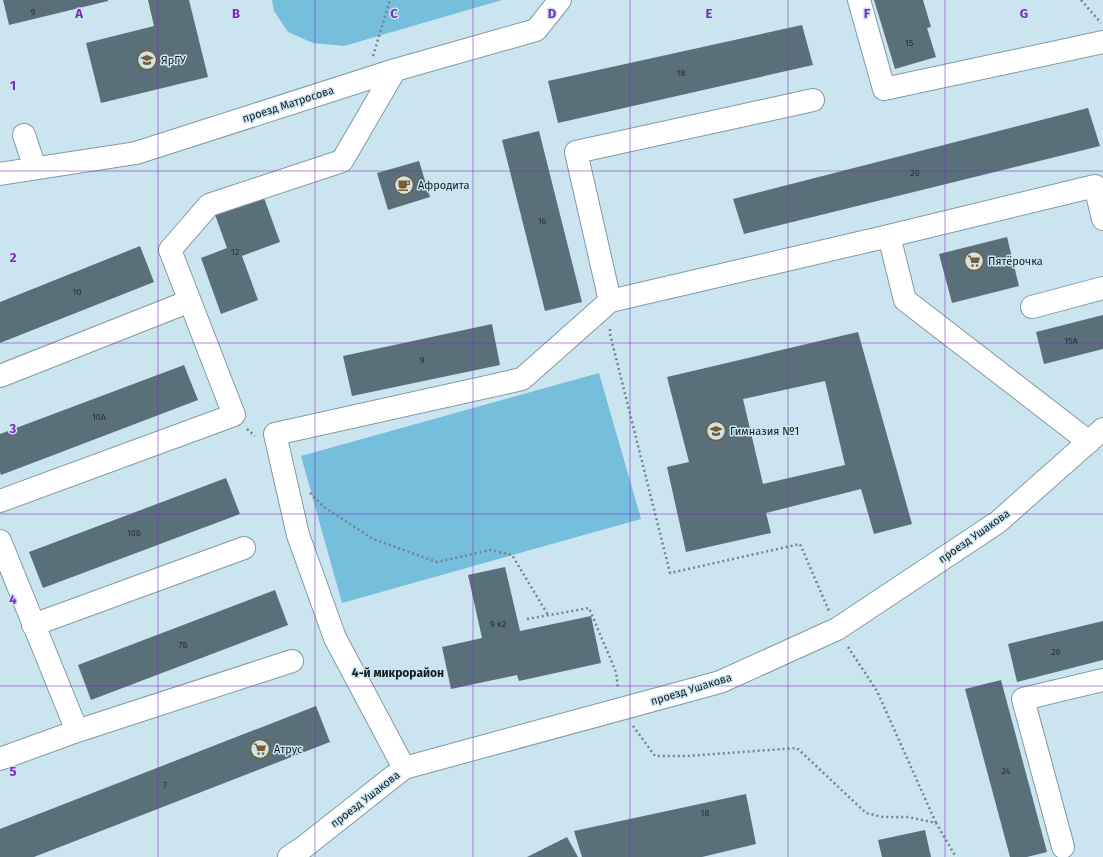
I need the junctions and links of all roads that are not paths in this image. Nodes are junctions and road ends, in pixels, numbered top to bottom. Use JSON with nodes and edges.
{"nodes":[{"id":1,"x":560,"y":0,"type":"edge"},
{"id":2,"x":859,"y":0,"type":"edge"},
{"id":3,"x":1103,"y":42,"type":"edge"},
{"id":4,"x":395,"y":70,"type":"junction"},
{"id":5,"x":813,"y":100,"type":"dead end"},
{"id":6,"x":24,"y":135,"type":"dead end"},
{"id":7,"x":34,"y":168,"type":"junction"},
{"id":8,"x":0,"y":174,"type":"edge"},
{"id":9,"x":1103,"y":219,"type":"edge"},
{"id":10,"x":889,"y":236,"type":"junction"},
{"id":11,"x":1103,"y":288,"type":"edge"},
{"id":12,"x":190,"y":301,"type":"junction"},
{"id":13,"x":610,"y":301,"type":"junction"},
{"id":14,"x":1032,"y":307,"type":"dead end"},
{"id":15,"x":0,"y":376,"type":"edge"},
{"id":16,"x":1096,"y":436,"type":"edge"},
{"id":17,"x":0,"y":501,"type":"edge"},
{"id":18,"x":0,"y":541,"type":"edge"},
{"id":19,"x":244,"y":548,"type":"dead end"},
{"id":20,"x":33,"y":625,"type":"junction"},
{"id":21,"x":292,"y":661,"type":"dead end"},
{"id":22,"x":1103,"y":680,"type":"edge"},
{"id":23,"x":77,"y":731,"type":"junction"},
{"id":24,"x":0,"y":758,"type":"edge"},
{"id":25,"x":404,"y":768,"type":"junction"},
{"id":26,"x":1063,"y":847,"type":"dead end"},
{"id":27,"x":289,"y":857,"type":"edge"}],
"edges":[{"from":1,"to":4,"type":"street","name":"проезд Матросова"},
{"from":2,"to":3,"type":"street"},
{"from":4,"to":7,"type":"street","name":"проезд Матросова"},
{"from":4,"to":12,"type":"street"},
{"from":5,"to":13,"type":"street"},
{"from":6,"to":7,"type":"street"},
{"from":7,"to":8,"type":"street","name":"проезд Матросова"},
{"from":9,"to":10,"type":"street"},
{"from":10,"to":13,"type":"street"},
{"from":10,"to":16,"type":"street"},
{"from":11,"to":14,"type":"street"},
{"from":12,"to":15,"type":"street"},
{"from":12,"to":17,"type":"street"},
{"from":13,"to":25,"type":"street"},
{"from":16,"to":25,"type":"street","name":"проезд Ушакова"},
{"from":18,"to":20,"type":"street"},
{"from":19,"to":20,"type":"street"},
{"from":20,"to":23,"type":"street"},
{"from":21,"to":23,"type":"street"},
{"from":22,"to":26,"type":"street"},
{"from":23,"to":24,"type":"street"},
{"from":25,"to":27,"type":"street","name":"проезд Ушакова"}]}
